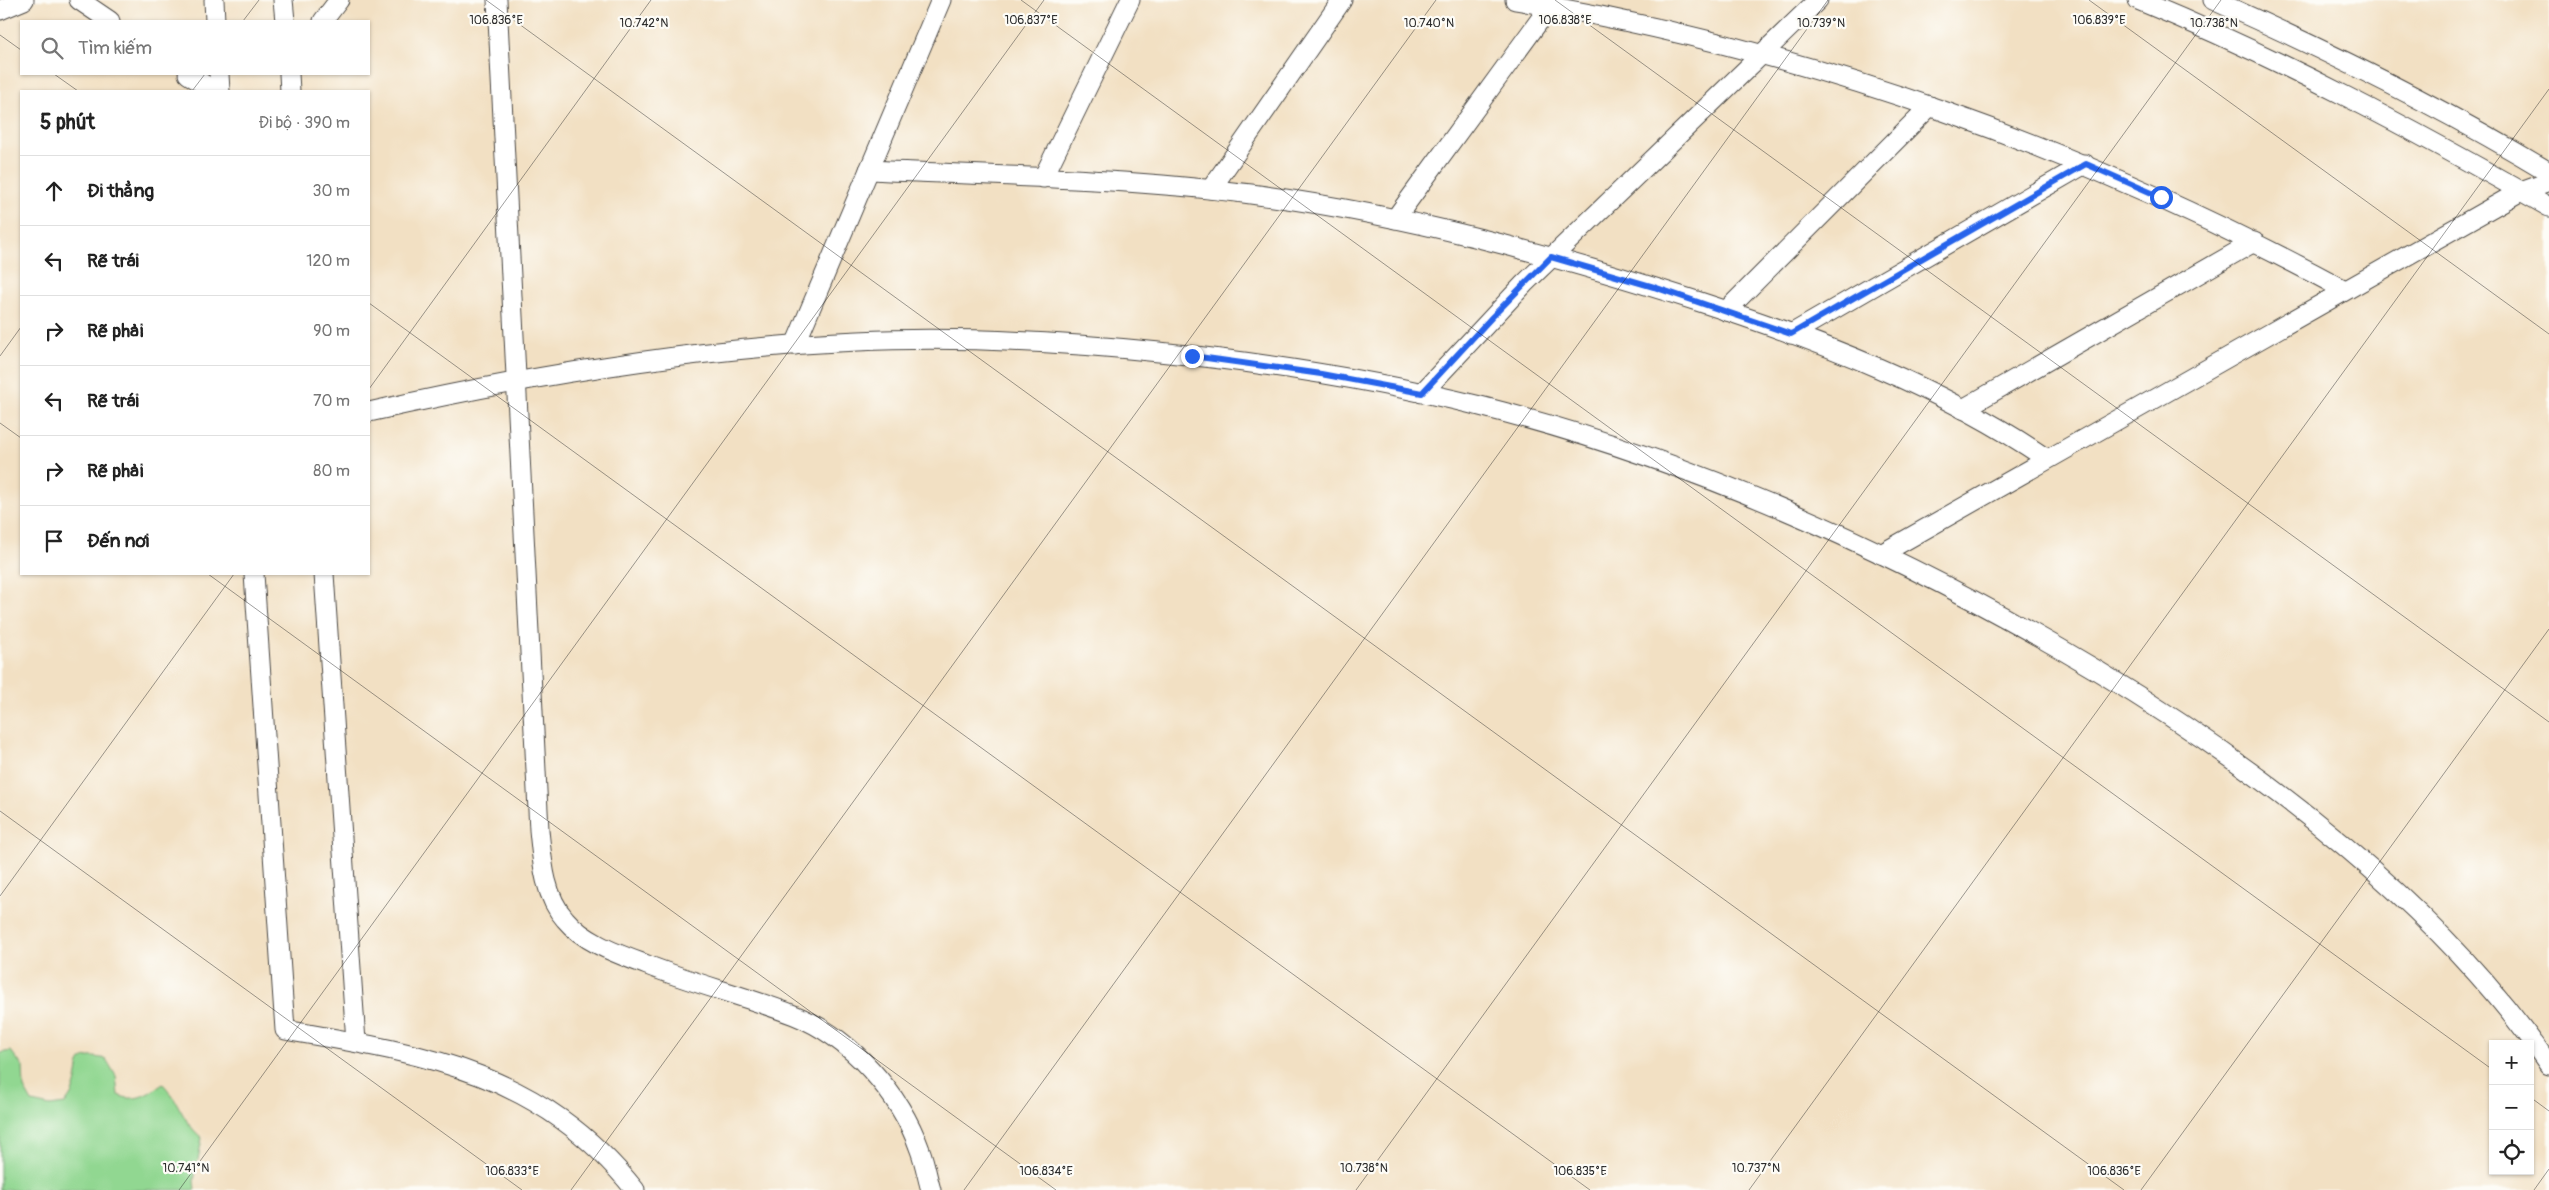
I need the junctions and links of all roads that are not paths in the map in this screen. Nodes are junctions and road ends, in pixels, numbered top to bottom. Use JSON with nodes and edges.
{"nodes":[{"id":1,"x":24,"y":0,"type":"edge"},
{"id":2,"x":78,"y":0,"type":"edge"},
{"id":3,"x":214,"y":0,"type":"edge"},
{"id":4,"x":284,"y":0,"type":"edge"},
{"id":5,"x":339,"y":0,"type":"edge"},
{"id":6,"x":497,"y":0,"type":"edge"},
{"id":7,"x":941,"y":0,"type":"edge"},
{"id":8,"x":1130,"y":0,"type":"edge"},
{"id":9,"x":1342,"y":0,"type":"edge"},
{"id":10,"x":1515,"y":0,"type":"edge"},
{"id":11,"x":1818,"y":0,"type":"edge"},
{"id":12,"x":2138,"y":0,"type":"edge"},
{"id":13,"x":2208,"y":0,"type":"edge"},
{"id":14,"x":2213,"y":0,"type":"edge"},
{"id":15,"x":1550,"y":6,"type":"junction"},
{"id":16,"x":0,"y":10,"type":"edge"},
{"id":17,"x":108,"y":20,"type":"edge"},
{"id":18,"x":215,"y":20,"type":"edge"},
{"id":19,"x":285,"y":20,"type":"edge"},
{"id":20,"x":324,"y":20,"type":"edge"},
{"id":21,"x":2197,"y":26,"type":"junction"},
{"id":22,"x":1763,"y":53,"type":"junction"},
{"id":23,"x":190,"y":75,"type":"edge"},
{"id":24,"x":219,"y":75,"type":"edge"},
{"id":25,"x":289,"y":75,"type":"edge"},
{"id":26,"x":212,"y":90,"type":"edge"},
{"id":27,"x":220,"y":90,"type":"edge"},
{"id":28,"x":290,"y":90,"type":"edge"},
{"id":29,"x":1930,"y":106,"type":"junction"},
{"id":30,"x":2086,"y":164,"type":"junction"},
{"id":31,"x":869,"y":170,"type":"junction"},
{"id":32,"x":2549,"y":172,"type":"edge"},
{"id":33,"x":1043,"y":178,"type":"junction"},
{"id":34,"x":2549,"y":181,"type":"edge"},
{"id":35,"x":1211,"y":189,"type":"junction"},
{"id":36,"x":2521,"y":191,"type":"junction"},
{"id":37,"x":2549,"y":207,"type":"edge"},
{"id":38,"x":1395,"y":219,"type":"junction"},
{"id":39,"x":2254,"y":242,"type":"junction"},
{"id":40,"x":1551,"y":257,"type":"junction"},
{"id":41,"x":2345,"y":290,"type":"junction"},
{"id":42,"x":1726,"y":311,"type":"junction"},
{"id":43,"x":1791,"y":334,"type":"junction"},
{"id":44,"x":795,"y":345,"type":"junction"},
{"id":45,"x":517,"y":383,"type":"junction"},
{"id":46,"x":1422,"y":393,"type":"junction"},
{"id":47,"x":1963,"y":409,"type":"junction"},
{"id":48,"x":370,"y":412,"type":"edge"},
{"id":49,"x":2047,"y":459,"type":"junction"},
{"id":50,"x":1881,"y":554,"type":"junction"},
{"id":51,"x":254,"y":575,"type":"edge"},
{"id":52,"x":324,"y":575,"type":"edge"},
{"id":53,"x":356,"y":1042,"type":"junction"},
{"id":54,"x":2549,"y":1066,"type":"edge"},
{"id":55,"x":635,"y":1190,"type":"edge"},
{"id":56,"x":931,"y":1190,"type":"edge"}],
"edges":[{"from":1,"to":16,"type":"street"},
{"from":2,"to":17,"type":"street"},
{"from":3,"to":18,"type":"street"},
{"from":4,"to":19,"type":"street"},
{"from":5,"to":20,"type":"street"},
{"from":6,"to":45,"type":"street"},
{"from":7,"to":31,"type":"street"},
{"from":8,"to":33,"type":"street"},
{"from":9,"to":35,"type":"street"},
{"from":10,"to":15,"type":"street"},
{"from":11,"to":22,"type":"street"},
{"from":12,"to":21,"type":"street"},
{"from":13,"to":21,"type":"street"},
{"from":14,"to":32,"type":"street"},
{"from":15,"to":22,"type":"street"},
{"from":15,"to":38,"type":"street"},
{"from":21,"to":36,"type":"street"},
{"from":22,"to":29,"type":"street"},
{"from":22,"to":40,"type":"street"},
{"from":23,"to":26,"type":"street"},
{"from":24,"to":27,"type":"street"},
{"from":25,"to":28,"type":"street"},
{"from":29,"to":30,"type":"street"},
{"from":29,"to":42,"type":"street"},
{"from":30,"to":39,"type":"street"},
{"from":30,"to":43,"type":"street"},
{"from":31,"to":33,"type":"street"},
{"from":31,"to":44,"type":"street"},
{"from":33,"to":35,"type":"street"},
{"from":34,"to":36,"type":"street"},
{"from":35,"to":38,"type":"street"},
{"from":36,"to":37,"type":"street"},
{"from":36,"to":41,"type":"street"},
{"from":38,"to":40,"type":"street"},
{"from":39,"to":41,"type":"street"},
{"from":39,"to":47,"type":"street"},
{"from":40,"to":42,"type":"street"},
{"from":40,"to":46,"type":"street"},
{"from":41,"to":49,"type":"street"},
{"from":42,"to":43,"type":"street"},
{"from":43,"to":47,"type":"street"},
{"from":44,"to":45,"type":"street"},
{"from":44,"to":46,"type":"street"},
{"from":45,"to":48,"type":"street"},
{"from":45,"to":56,"type":"street"},
{"from":46,"to":50,"type":"street"},
{"from":47,"to":49,"type":"street"},
{"from":49,"to":50,"type":"street"},
{"from":50,"to":54,"type":"street"},
{"from":51,"to":53,"type":"street"},
{"from":52,"to":53,"type":"street"},
{"from":53,"to":55,"type":"street"}]}
